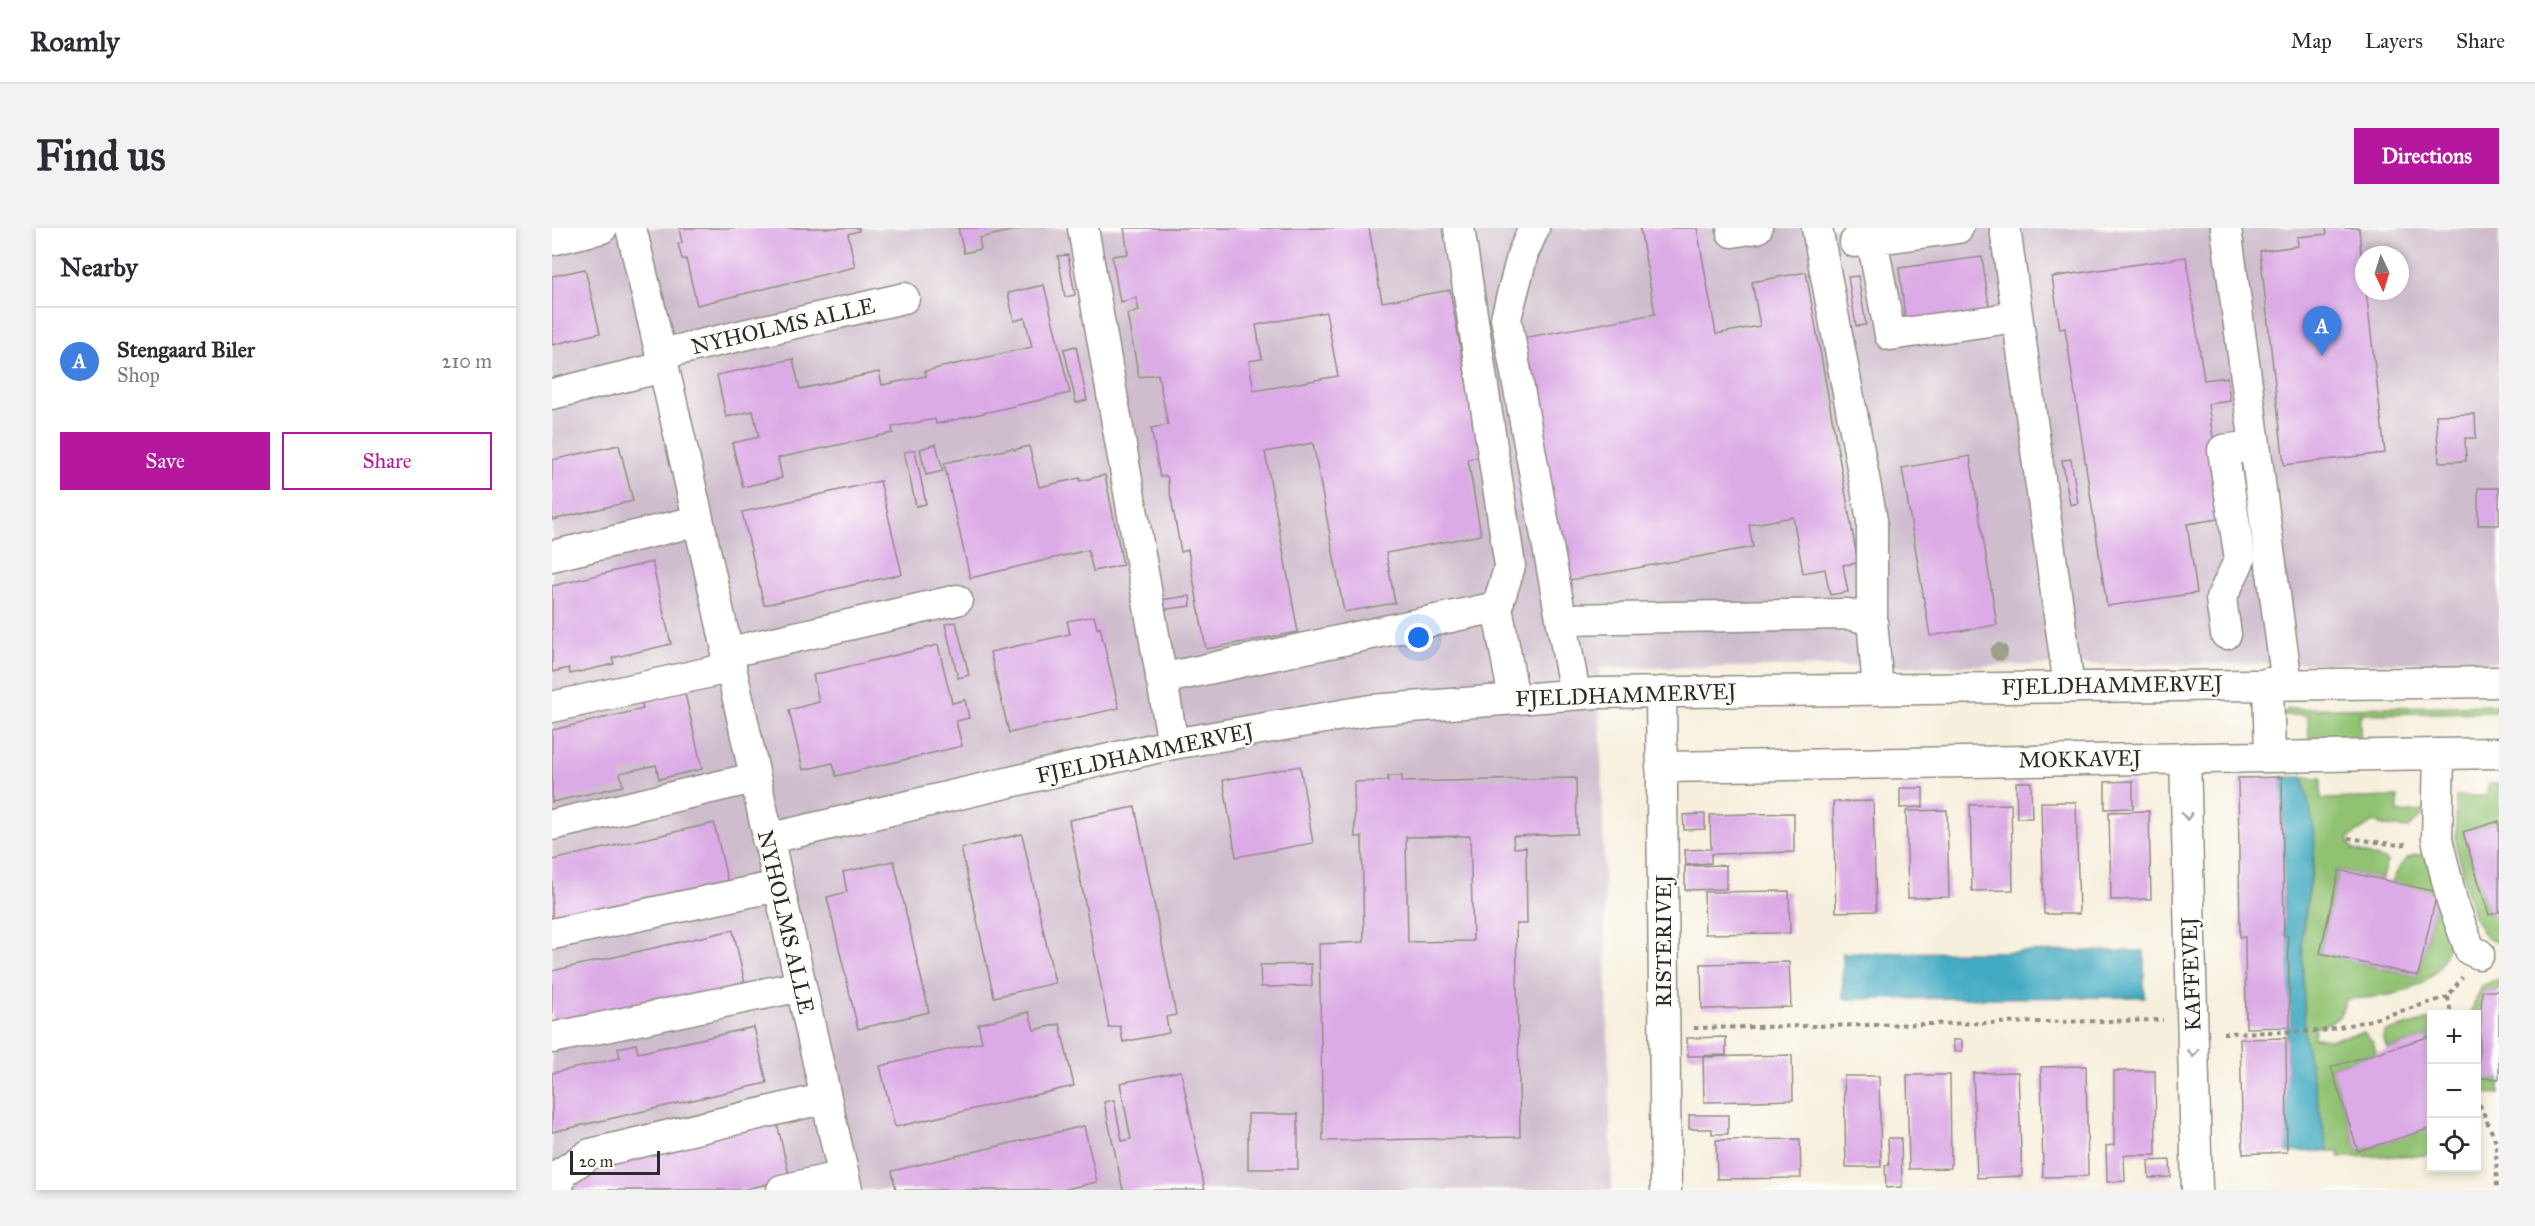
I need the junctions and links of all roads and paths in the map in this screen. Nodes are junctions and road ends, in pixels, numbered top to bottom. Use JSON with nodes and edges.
{"nodes":[{"id":1,"x":602,"y":228,"type":"edge"},
{"id":2,"x":631,"y":228,"type":"edge"},
{"id":3,"x":1083,"y":228,"type":"edge"},
{"id":4,"x":1460,"y":228,"type":"edge"},
{"id":5,"x":1534,"y":228,"type":"edge"},
{"id":6,"x":1817,"y":228,"type":"edge"},
{"id":7,"x":1958,"y":228,"type":"edge"},
{"id":8,"x":2005,"y":228,"type":"edge"},
{"id":9,"x":2226,"y":228,"type":"edge"},
{"id":10,"x":552,"y":240,"type":"edge"},
{"id":11,"x":904,"y":298,"type":"dead end"},
{"id":12,"x":2017,"y":317,"type":"junction"},
{"id":13,"x":662,"y":360,"type":"junction"},
{"id":14,"x":552,"y":394,"type":"edge"},
{"id":15,"x":2254,"y":446,"type":"junction"},
{"id":16,"x":697,"y":521,"type":"junction"},
{"id":17,"x":552,"y":556,"type":"edge"},
{"id":18,"x":957,"y":600,"type":"dead end"},
{"id":19,"x":1497,"y":607,"type":"junction"},
{"id":20,"x":1563,"y":619,"type":"junction"},
{"id":21,"x":1872,"y":620,"type":"junction"},
{"id":22,"x":2226,"y":634,"type":"dead end"},
{"id":23,"x":728,"y":660,"type":"junction"},
{"id":24,"x":1161,"y":679,"type":"junction"},
{"id":25,"x":2499,"y":681,"type":"edge"},
{"id":26,"x":2278,"y":684,"type":"junction"},
{"id":27,"x":2069,"y":686,"type":"junction"},
{"id":28,"x":1878,"y":689,"type":"junction"},
{"id":29,"x":1661,"y":692,"type":"junction"},
{"id":30,"x":1575,"y":694,"type":"junction"},
{"id":31,"x":1514,"y":699,"type":"junction"},
{"id":32,"x":552,"y":707,"type":"edge"},
{"id":33,"x":1173,"y":744,"type":"junction"},
{"id":34,"x":2499,"y":753,"type":"edge"},
{"id":35,"x":2439,"y":754,"type":"junction"},
{"id":36,"x":2270,"y":756,"type":"junction"},
{"id":37,"x":2185,"y":758,"type":"junction"},
{"id":38,"x":1661,"y":767,"type":"junction"},
{"id":39,"x":754,"y":778,"type":"junction"},
{"id":40,"x":552,"y":825,"type":"edge"},
{"id":41,"x":2348,"y":838,"type":"dead end"},
{"id":42,"x":767,"y":839,"type":"junction"},
{"id":43,"x":2437,"y":839,"type":"junction"},
{"id":44,"x":778,"y":886,"type":"junction"},
{"id":45,"x":552,"y":934,"type":"edge"},
{"id":46,"x":2479,"y":954,"type":"dead end"},
{"id":47,"x":801,"y":986,"type":"junction"},
{"id":48,"x":2450,"y":1010,"type":"edge"},
{"id":49,"x":2192,"y":1027,"type":"junction"},
{"id":50,"x":1663,"y":1029,"type":"junction"},
{"id":51,"x":552,"y":1038,"type":"edge"},
{"id":52,"x":826,"y":1098,"type":"junction"},
{"id":53,"x":2481,"y":1108,"type":"edge"},
{"id":54,"x":846,"y":1183,"type":"edge"},
{"id":55,"x":558,"y":1190,"type":"edge"},
{"id":56,"x":782,"y":1190,"type":"edge"},
{"id":57,"x":1666,"y":1190,"type":"edge"},
{"id":58,"x":2197,"y":1190,"type":"edge"},
{"id":59,"x":2497,"y":1190,"type":"edge"}],
"edges":[{"from":1,"to":10,"type":"street"},
{"from":2,"to":13,"type":"street","name":"NYHOLMS ALLE"},
{"from":3,"to":24,"type":"street"},
{"from":4,"to":19,"type":"street"},
{"from":5,"to":20,"type":"street"},
{"from":6,"to":21,"type":"street"},
{"from":7,"to":12,"type":"street"},
{"from":8,"to":12,"type":"street"},
{"from":9,"to":15,"type":"street"},
{"from":11,"to":13,"type":"street","name":"NYHOLMS ALLE"},
{"from":12,"to":27,"type":"street"},
{"from":13,"to":14,"type":"street"},
{"from":13,"to":16,"type":"street","name":"NYHOLMS ALLE"},
{"from":15,"to":22,"type":"street"},
{"from":15,"to":26,"type":"street"},
{"from":16,"to":17,"type":"street"},
{"from":16,"to":23,"type":"street","name":"NYHOLMS ALLE"},
{"from":18,"to":23,"type":"street"},
{"from":19,"to":24,"type":"street"},
{"from":19,"to":31,"type":"street"},
{"from":20,"to":21,"type":"street"},
{"from":20,"to":30,"type":"street"},
{"from":21,"to":28,"type":"street"},
{"from":23,"to":32,"type":"street"},
{"from":23,"to":39,"type":"street","name":"NYHOLMS ALLE"},
{"from":24,"to":33,"type":"street"},
{"from":25,"to":26,"type":"street","name":"FJELDHAMMERVEJ"},
{"from":26,"to":27,"type":"street","name":"FJELDHAMMERVEJ"},
{"from":26,"to":36,"type":"street"},
{"from":27,"to":28,"type":"street","name":"FJELDHAMMERVEJ"},
{"from":28,"to":29,"type":"street","name":"FJELDHAMMERVEJ"},
{"from":29,"to":30,"type":"street","name":"FJELDHAMMERVEJ"},
{"from":29,"to":38,"type":"street","name":"RISTERIVEJ"},
{"from":30,"to":31,"type":"street","name":"FJELDHAMMERVEJ"},
{"from":31,"to":33,"type":"street","name":"FJELDHAMMERVEJ"},
{"from":33,"to":42,"type":"street","name":"FJELDHAMMERVEJ"},
{"from":34,"to":35,"type":"street","name":"MOKKAVEJ"},
{"from":35,"to":36,"type":"street","name":"MOKKAVEJ"},
{"from":35,"to":43,"type":"street"},
{"from":36,"to":37,"type":"street","name":"MOKKAVEJ"},
{"from":37,"to":38,"type":"street","name":"MOKKAVEJ"},
{"from":37,"to":49,"type":"street","name":"KAFFEVEJ","one_way":true},
{"from":38,"to":50,"type":"street","name":"RISTERIVEJ"},
{"from":39,"to":40,"type":"street"},
{"from":39,"to":42,"type":"street","name":"NYHOLMS ALLE"},
{"from":41,"to":43,"type":"path"},
{"from":42,"to":44,"type":"street","name":"NYHOLMS ALLE"},
{"from":43,"to":46,"type":"street"},
{"from":44,"to":45,"type":"street"},
{"from":44,"to":47,"type":"street","name":"NYHOLMS ALLE"},
{"from":47,"to":51,"type":"street"},
{"from":47,"to":52,"type":"street","name":"NYHOLMS ALLE"},
{"from":48,"to":49,"type":"path"},
{"from":49,"to":50,"type":"path"},
{"from":49,"to":58,"type":"street","name":"KAFFEVEJ","one_way":true},
{"from":50,"to":57,"type":"street","name":"RISTERIVEJ"},
{"from":52,"to":54,"type":"street","name":"NYHOLMS ALLE"},
{"from":52,"to":55,"type":"street"},
{"from":53,"to":59,"type":"path"},
{"from":54,"to":56,"type":"street"}]}
